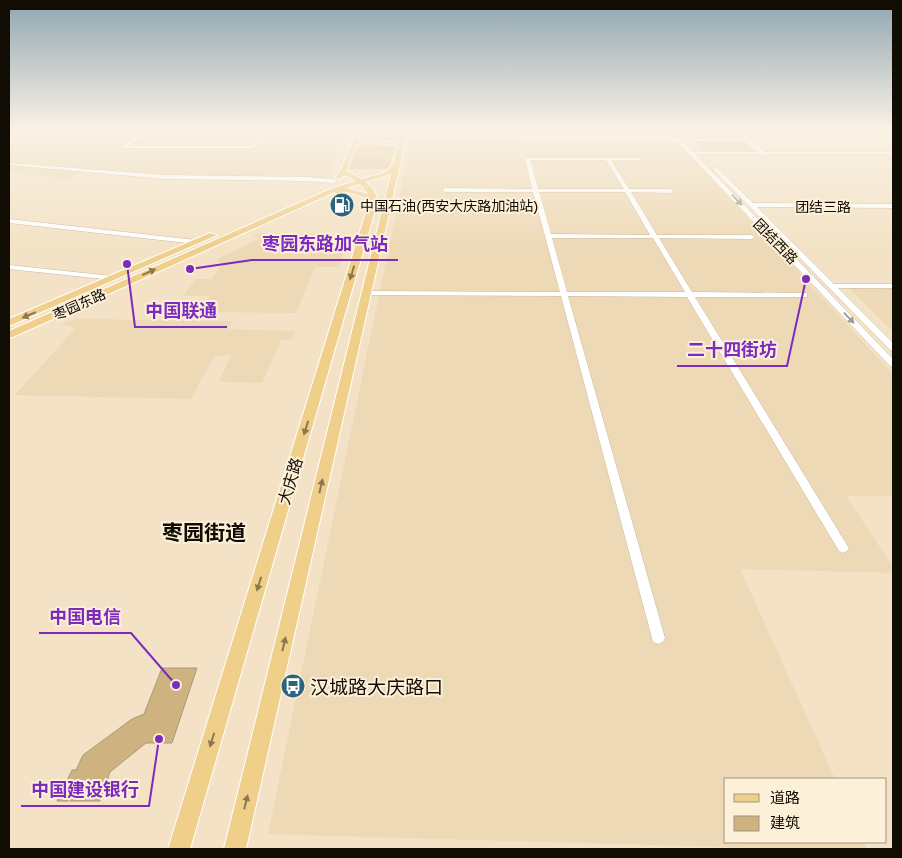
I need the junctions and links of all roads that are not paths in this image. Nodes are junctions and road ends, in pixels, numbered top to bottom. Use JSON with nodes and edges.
{"nodes":[{"id":1,"x":69,"y":169,"type":"edge"},
{"id":2,"x":344,"y":169,"type":"edge"},
{"id":3,"x":393,"y":169,"type":"edge"},
{"id":4,"x":395,"y":169,"type":"edge"},
{"id":5,"x":530,"y":169,"type":"edge"},
{"id":6,"x":614,"y":169,"type":"edge"},
{"id":7,"x":711,"y":169,"type":"edge"},
{"id":8,"x":713,"y":169,"type":"edge"},
{"id":9,"x":343,"y":172,"type":"junction"},
{"id":10,"x":334,"y":181,"type":"junction"},
{"id":11,"x":360,"y":181,"type":"junction"},
{"id":12,"x":445,"y":190,"type":"dead end"},
{"id":13,"x":535,"y":190,"type":"junction"},
{"id":14,"x":627,"y":191,"type":"junction"},
{"id":15,"x":671,"y":191,"type":"dead end"},
{"id":16,"x":323,"y":194,"type":"junction"},
{"id":17,"x":377,"y":205,"type":"junction"},
{"id":18,"x":752,"y":205,"type":"junction"},
{"id":19,"x":893,"y":206,"type":"edge"},
{"id":20,"x":9,"y":221,"type":"edge"},
{"id":21,"x":547,"y":236,"type":"junction"},
{"id":22,"x":655,"y":236,"type":"junction"},
{"id":23,"x":752,"y":237,"type":"dead end"},
{"id":24,"x":196,"y":242,"type":"junction"},
{"id":25,"x":9,"y":267,"type":"edge"},
{"id":26,"x":112,"y":278,"type":"junction"},
{"id":27,"x":832,"y":286,"type":"junction"},
{"id":28,"x":893,"y":286,"type":"edge"},
{"id":29,"x":367,"y":293,"type":"junction"},
{"id":30,"x":563,"y":294,"type":"junction"},
{"id":31,"x":689,"y":294,"type":"junction"},
{"id":32,"x":804,"y":295,"type":"dead end"},
{"id":33,"x":9,"y":323,"type":"edge"},
{"id":34,"x":9,"y":335,"type":"edge"},
{"id":35,"x":893,"y":348,"type":"edge"},
{"id":36,"x":893,"y":364,"type":"edge"},
{"id":37,"x":843,"y":548,"type":"dead end"},
{"id":38,"x":658,"y":638,"type":"dead end"},
{"id":39,"x":179,"y":849,"type":"edge"},
{"id":40,"x":234,"y":849,"type":"edge"}],
"edges":[{"from":1,"to":10,"type":"street"},
{"from":2,"to":9,"type":"main road"},
{"from":3,"to":11,"type":"main road","name":"枣园东路"},
{"from":4,"to":17,"type":"main road","name":"大庆路"},
{"from":5,"to":13,"type":"street"},
{"from":6,"to":14,"type":"street"},
{"from":7,"to":36,"type":"street","name":"团结西路","one_way":true},
{"from":8,"to":18,"type":"street","name":"团结西路"},
{"from":9,"to":10,"type":"main road","name":"枣园东路"},
{"from":9,"to":11,"type":"main road"},
{"from":10,"to":24,"type":"main road","name":"枣园东路"},
{"from":11,"to":16,"type":"main road","name":"枣园东路"},
{"from":11,"to":17,"type":"main road"},
{"from":12,"to":13,"type":"street"},
{"from":13,"to":14,"type":"street"},
{"from":13,"to":21,"type":"street"},
{"from":14,"to":15,"type":"street"},
{"from":14,"to":22,"type":"street"},
{"from":16,"to":17,"type":"main road"},
{"from":34,"to":16,"type":"main road","name":"枣园东路","one_way":true},
{"from":17,"to":29,"type":"main road","name":"大庆路"},
{"from":17,"to":39,"type":"main road","name":"大庆路","one_way":true},
{"from":18,"to":19,"type":"street","name":"团结三路"},
{"from":18,"to":27,"type":"street","name":"团结西路"},
{"from":20,"to":24,"type":"street"},
{"from":21,"to":22,"type":"street"},
{"from":21,"to":30,"type":"street"},
{"from":22,"to":23,"type":"street"},
{"from":22,"to":31,"type":"street"},
{"from":24,"to":26,"type":"main road","name":"枣园东路"},
{"from":25,"to":26,"type":"street"},
{"from":26,"to":33,"type":"main road","name":"枣园东路","one_way":true},
{"from":27,"to":28,"type":"street"},
{"from":27,"to":35,"type":"street","name":"团结西路"},
{"from":29,"to":30,"type":"street"},
{"from":40,"to":29,"type":"main road","name":"大庆路","one_way":true},
{"from":30,"to":31,"type":"street"},
{"from":30,"to":38,"type":"street"},
{"from":31,"to":32,"type":"street"},
{"from":31,"to":37,"type":"street"}]}
